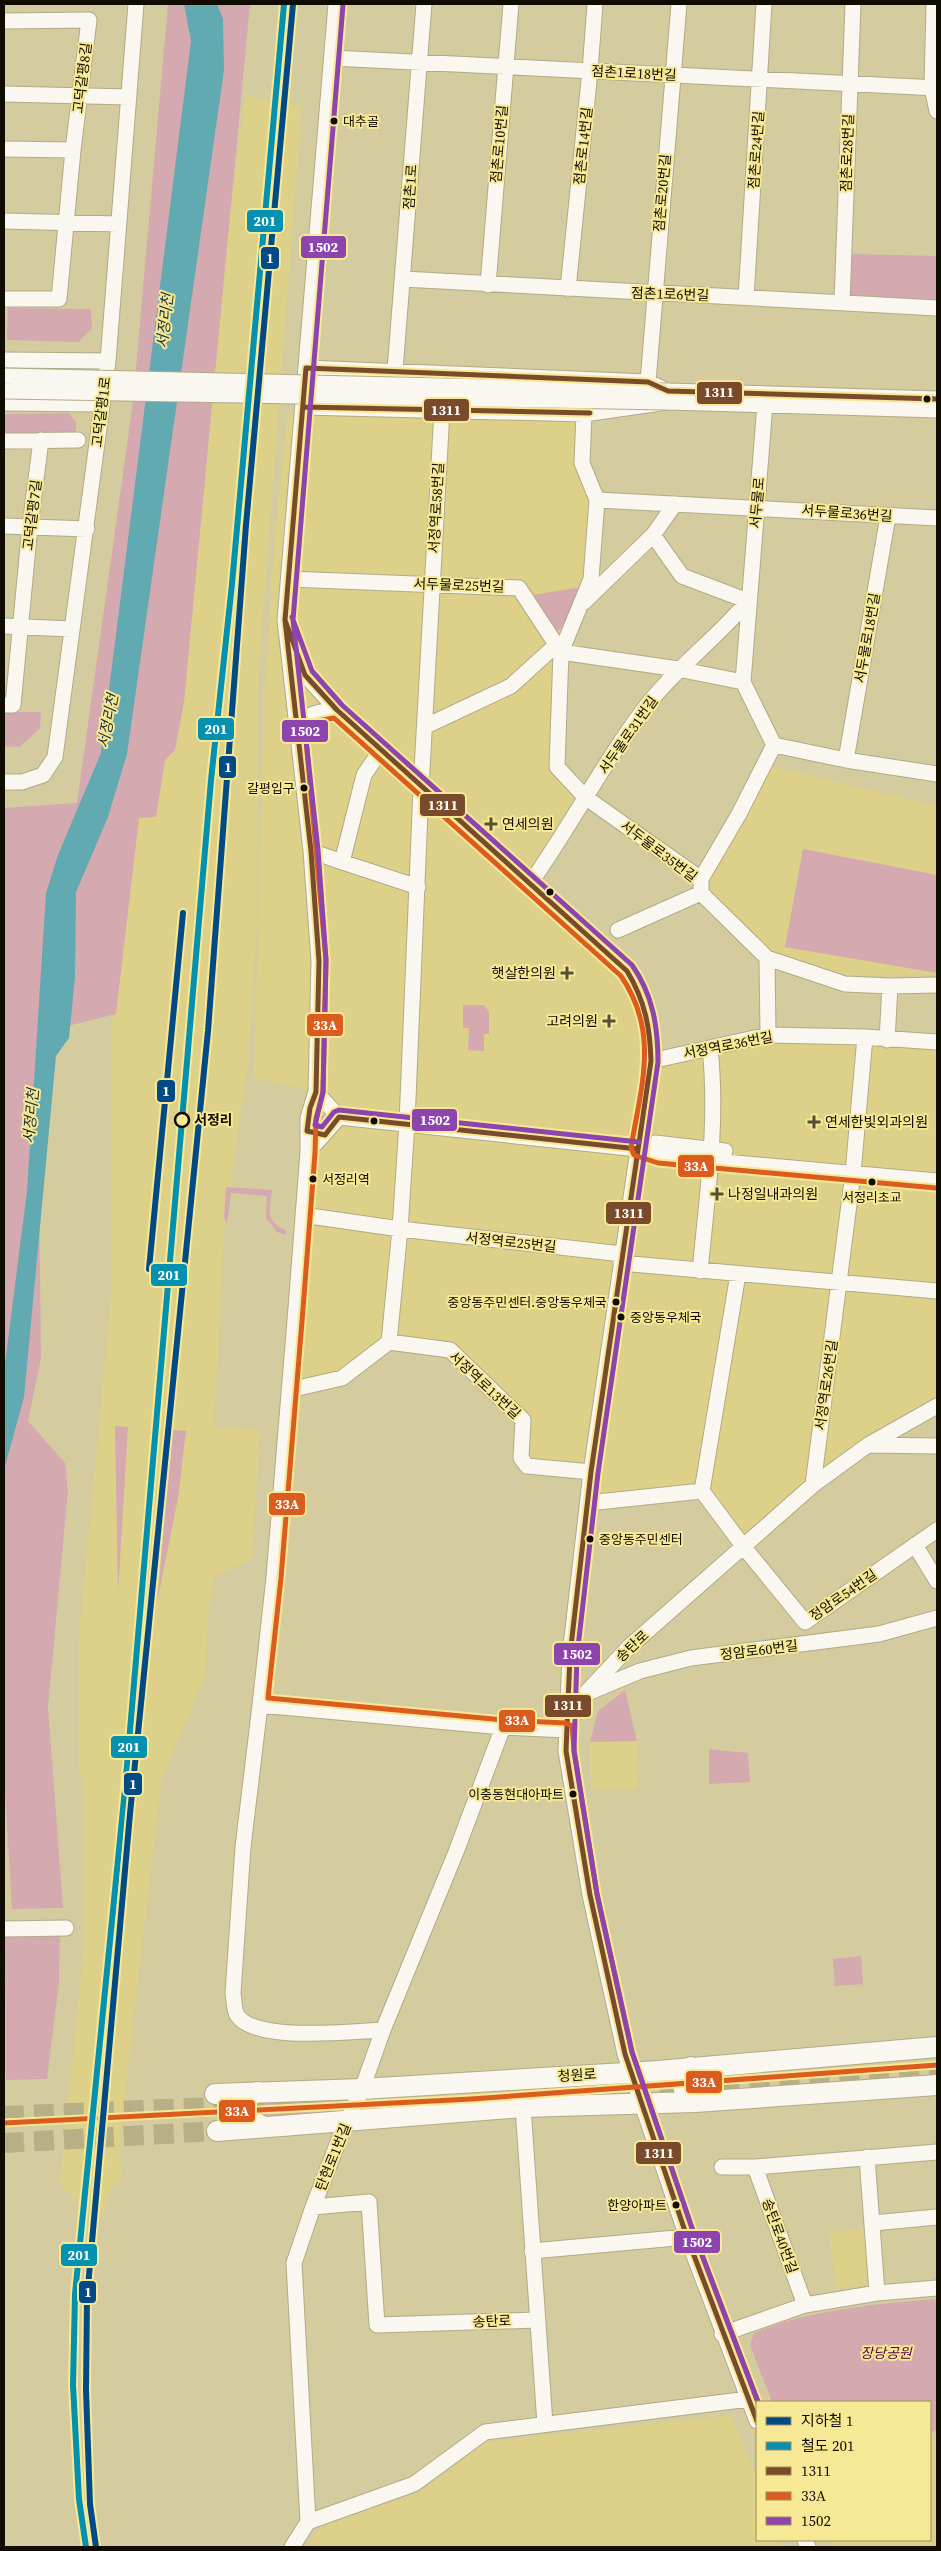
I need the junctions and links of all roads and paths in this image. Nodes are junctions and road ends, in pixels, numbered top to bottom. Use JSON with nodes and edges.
{"nodes":[{"id":1,"x":136,"y":4,"type":"edge"},
{"id":2,"x":336,"y":4,"type":"edge"},
{"id":3,"x":424,"y":4,"type":"edge"},
{"id":4,"x":511,"y":4,"type":"edge"},
{"id":5,"x":595,"y":4,"type":"edge"},
{"id":6,"x":679,"y":4,"type":"edge"},
{"id":7,"x":764,"y":4,"type":"edge"},
{"id":8,"x":853,"y":4,"type":"edge"},
{"id":9,"x":934,"y":4,"type":"edge"},
{"id":10,"x":4,"y":20,"type":"edge"},
{"id":11,"x":332,"y":58,"type":"junction"},
{"id":12,"x":418,"y":62,"type":"junction"},
{"id":13,"x":505,"y":66,"type":"junction"},
{"id":14,"x":590,"y":71,"type":"junction"},
{"id":15,"x":672,"y":75,"type":"junction"},
{"id":16,"x":761,"y":79,"type":"junction"},
{"id":17,"x":849,"y":83,"type":"junction"},
{"id":18,"x":935,"y":88,"type":"edge"},
{"id":19,"x":4,"y":94,"type":"edge"},
{"id":20,"x":80,"y":95,"type":"junction"},
{"id":21,"x":129,"y":97,"type":"junction"},
{"id":22,"x":937,"y":111,"type":"edge"},
{"id":23,"x":4,"y":149,"type":"edge"},
{"id":24,"x":73,"y":150,"type":"junction"},
{"id":25,"x":4,"y":221,"type":"edge"},
{"id":26,"x":67,"y":222,"type":"junction"},
{"id":27,"x":118,"y":224,"type":"junction"},
{"id":28,"x":403,"y":279,"type":"junction"},
{"id":29,"x":488,"y":285,"type":"junction"},
{"id":30,"x":568,"y":289,"type":"junction"},
{"id":31,"x":654,"y":294,"type":"junction"},
{"id":32,"x":746,"y":297,"type":"junction"},
{"id":33,"x":4,"y":299,"type":"edge"},
{"id":34,"x":842,"y":302,"type":"junction"},
{"id":35,"x":937,"y":308,"type":"edge"},
{"id":36,"x":108,"y":361,"type":"junction"},
{"id":37,"x":4,"y":365,"type":"edge"},
{"id":38,"x":306,"y":368,"type":"junction"},
{"id":39,"x":394,"y":370,"type":"junction"},
{"id":40,"x":648,"y":382,"type":"junction"},
{"id":41,"x":668,"y":396,"type":"junction"},
{"id":42,"x":937,"y":398,"type":"edge"},
{"id":43,"x":4,"y":399,"type":"edge"},
{"id":44,"x":102,"y":404,"type":"junction"},
{"id":45,"x":764,"y":404,"type":"junction"},
{"id":46,"x":303,"y":408,"type":"junction"},
{"id":47,"x":442,"y":410,"type":"junction"},
{"id":48,"x":937,"y":410,"type":"edge"},
{"id":49,"x":584,"y":414,"type":"junction"},
{"id":50,"x":41,"y":440,"type":"junction"},
{"id":51,"x":78,"y":440,"type":"dead end"},
{"id":52,"x":4,"y":441,"type":"edge"},
{"id":53,"x":597,"y":500,"type":"junction"},
{"id":54,"x":675,"y":504,"type":"junction"},
{"id":55,"x":756,"y":506,"type":"junction"},
{"id":56,"x":888,"y":516,"type":"junction"},
{"id":57,"x":937,"y":518,"type":"edge"},
{"id":58,"x":4,"y":526,"type":"edge"},
{"id":59,"x":30,"y":526,"type":"junction"},
{"id":60,"x":87,"y":529,"type":"junction"},
{"id":61,"x":654,"y":535,"type":"junction"},
{"id":62,"x":289,"y":579,"type":"junction"},
{"id":63,"x":432,"y":584,"type":"junction"},
{"id":64,"x":748,"y":601,"type":"junction"},
{"id":65,"x":582,"y":604,"type":"junction"},
{"id":66,"x":286,"y":620,"type":"junction"},
{"id":67,"x":4,"y":626,"type":"edge"},
{"id":68,"x":20,"y":626,"type":"junction"},
{"id":69,"x":72,"y":629,"type":"junction"},
{"id":70,"x":558,"y":649,"type":"junction"},
{"id":71,"x":678,"y":669,"type":"junction"},
{"id":72,"x":743,"y":682,"type":"junction"},
{"id":73,"x":4,"y":705,"type":"edge"},
{"id":74,"x":337,"y":710,"type":"junction"},
{"id":75,"x":426,"y":726,"type":"junction"},
{"id":76,"x":297,"y":727,"type":"junction"},
{"id":77,"x":774,"y":745,"type":"junction"},
{"id":78,"x":380,"y":750,"type":"junction"},
{"id":79,"x":846,"y":760,"type":"junction"},
{"id":80,"x":937,"y":774,"type":"edge"},
{"id":81,"x":4,"y":782,"type":"edge"},
{"id":82,"x":421,"y":788,"type":"junction"},
{"id":83,"x":585,"y":796,"type":"junction"},
{"id":84,"x":311,"y":852,"type":"junction"},
{"id":85,"x":342,"y":862,"type":"junction"},
{"id":86,"x":529,"y":885,"type":"junction"},
{"id":87,"x":701,"y":886,"type":"junction"},
{"id":88,"x":418,"y":887,"type":"junction"},
{"id":89,"x":618,"y":930,"type":"dead end"},
{"id":90,"x":767,"y":958,"type":"junction"},
{"id":91,"x":937,"y":985,"type":"edge"},
{"id":92,"x":890,"y":986,"type":"junction"},
{"id":93,"x":768,"y":1036,"type":"junction"},
{"id":94,"x":865,"y":1038,"type":"junction"},
{"id":95,"x":887,"y":1040,"type":"junction"},
{"id":96,"x":937,"y":1042,"type":"edge"},
{"id":97,"x":710,"y":1048,"type":"junction"},
{"id":98,"x":651,"y":1060,"type":"junction"},
{"id":99,"x":316,"y":1092,"type":"junction"},
{"id":100,"x":339,"y":1117,"type":"junction"},
{"id":101,"x":407,"y":1124,"type":"junction"},
{"id":102,"x":308,"y":1131,"type":"junction"},
{"id":103,"x":325,"y":1135,"type":"junction"},
{"id":104,"x":638,"y":1148,"type":"junction"},
{"id":105,"x":308,"y":1152,"type":"junction"},
{"id":106,"x":711,"y":1154,"type":"junction"},
{"id":107,"x":853,"y":1169,"type":"junction"},
{"id":108,"x":937,"y":1171,"type":"edge"},
{"id":109,"x":937,"y":1181,"type":"edge"},
{"id":110,"x":303,"y":1216,"type":"junction"},
{"id":111,"x":400,"y":1230,"type":"junction"},
{"id":112,"x":622,"y":1259,"type":"junction"},
{"id":113,"x":700,"y":1271,"type":"junction"},
{"id":114,"x":738,"y":1274,"type":"junction"},
{"id":115,"x":840,"y":1284,"type":"junction"},
{"id":116,"x":937,"y":1291,"type":"edge"},
{"id":117,"x":389,"y":1342,"type":"junction"},
{"id":118,"x":289,"y":1390,"type":"junction"},
{"id":119,"x":937,"y":1406,"type":"edge"},
{"id":120,"x":868,"y":1445,"type":"junction"},
{"id":121,"x":937,"y":1446,"type":"edge"},
{"id":122,"x":591,"y":1472,"type":"junction"},
{"id":123,"x":813,"y":1485,"type":"junction"},
{"id":124,"x":702,"y":1491,"type":"junction"},
{"id":125,"x":588,"y":1502,"type":"junction"},
{"id":126,"x":937,"y":1530,"type":"edge"},
{"id":127,"x":914,"y":1545,"type":"junction"},
{"id":128,"x":742,"y":1546,"type":"junction"},
{"id":129,"x":937,"y":1581,"type":"edge"},
{"id":130,"x":937,"y":1618,"type":"edge"},
{"id":131,"x":584,"y":1695,"type":"junction"},
{"id":132,"x":260,"y":1705,"type":"junction"},
{"id":133,"x":503,"y":1727,"type":"junction"},
{"id":134,"x":566,"y":1730,"type":"junction"},
{"id":135,"x":66,"y":1928,"type":"dead end"},
{"id":136,"x":4,"y":1929,"type":"edge"},
{"id":137,"x":383,"y":2030,"type":"junction"},
{"id":138,"x":937,"y":2047,"type":"edge"},
{"id":139,"x":691,"y":2067,"type":"junction"},
{"id":140,"x":631,"y":2072,"type":"junction"},
{"id":141,"x":937,"y":2084,"type":"edge"},
{"id":142,"x":362,"y":2089,"type":"junction"},
{"id":143,"x":257,"y":2092,"type":"junction"},
{"id":144,"x":215,"y":2094,"type":"dead end"},
{"id":145,"x":695,"y":2102,"type":"junction"},
{"id":146,"x":641,"y":2104,"type":"junction"},
{"id":147,"x":523,"y":2108,"type":"junction"},
{"id":148,"x":348,"y":2120,"type":"junction"},
{"id":149,"x":262,"y":2126,"type":"junction"},
{"id":150,"x":217,"y":2131,"type":"tunnel mouth"},
{"id":151,"x":937,"y":2152,"type":"edge"},
{"id":152,"x":868,"y":2157,"type":"junction"},
{"id":153,"x":722,"y":2167,"type":"dead end"},
{"id":154,"x":755,"y":2167,"type":"junction"},
{"id":155,"x":313,"y":2207,"type":"junction"},
{"id":156,"x":937,"y":2217,"type":"edge"},
{"id":157,"x":873,"y":2223,"type":"junction"},
{"id":158,"x":687,"y":2236,"type":"junction"},
{"id":159,"x":532,"y":2251,"type":"junction"},
{"id":160,"x":937,"y":2288,"type":"edge"},
{"id":161,"x":878,"y":2293,"type":"junction"},
{"id":162,"x":806,"y":2305,"type":"junction"},
{"id":163,"x":537,"y":2320,"type":"junction"},
{"id":164,"x":722,"y":2334,"type":"junction"},
{"id":165,"x":749,"y":2399,"type":"junction"},
{"id":166,"x":756,"y":2418,"type":"edge"},
{"id":167,"x":545,"y":2424,"type":"junction"},
{"id":168,"x":308,"y":2522,"type":"junction"},
{"id":169,"x":292,"y":2547,"type":"edge"}],
"edges":[{"from":1,"to":21,"type":"street","name":"고덕갈평1로"},
{"from":2,"to":11,"type":"street"},
{"from":3,"to":12,"type":"street","name":"점촌1로"},
{"from":4,"to":13,"type":"street","name":"점촌로10번길"},
{"from":5,"to":14,"type":"street","name":"점촌로14번길"},
{"from":6,"to":15,"type":"street","name":"점촌로20번길"},
{"from":7,"to":16,"type":"street","name":"점촌로24번길"},
{"from":8,"to":17,"type":"street","name":"점촌로28번길"},
{"from":9,"to":18,"type":"street"},
{"from":10,"to":20,"type":"street","name":"고덕갈평8길"},
{"from":11,"to":12,"type":"street","name":"점촌1로18번길"},
{"from":11,"to":38,"type":"street"},
{"from":12,"to":13,"type":"street","name":"점촌1로18번길"},
{"from":12,"to":28,"type":"street","name":"점촌1로"},
{"from":13,"to":14,"type":"street","name":"점촌1로18번길"},
{"from":13,"to":29,"type":"street","name":"점촌로10번길"},
{"from":14,"to":15,"type":"street","name":"점촌1로18번길"},
{"from":14,"to":30,"type":"street","name":"점촌로14번길"},
{"from":15,"to":16,"type":"street","name":"점촌1로18번길"},
{"from":15,"to":31,"type":"street","name":"점촌로20번길"},
{"from":16,"to":17,"type":"street","name":"점촌1로18번길"},
{"from":16,"to":32,"type":"street","name":"점촌로24번길"},
{"from":17,"to":18,"type":"street","name":"점촌1로18번길"},
{"from":17,"to":34,"type":"street","name":"점촌로28번길"},
{"from":18,"to":22,"type":"street"},
{"from":19,"to":20,"type":"street"},
{"from":20,"to":21,"type":"street"},
{"from":20,"to":24,"type":"street","name":"고덕갈평8길"},
{"from":21,"to":27,"type":"street","name":"고덕갈평1로"},
{"from":23,"to":24,"type":"street"},
{"from":24,"to":26,"type":"street","name":"고덕갈평8길"},
{"from":25,"to":26,"type":"street"},
{"from":26,"to":27,"type":"street"},
{"from":26,"to":33,"type":"street","name":"고덕갈평8길"},
{"from":27,"to":36,"type":"street","name":"고덕갈평1로"},
{"from":28,"to":29,"type":"street","name":"점촌1로6번길"},
{"from":28,"to":39,"type":"street","name":"점촌1로"},
{"from":29,"to":30,"type":"street","name":"점촌1로6번길"},
{"from":30,"to":31,"type":"street","name":"점촌1로6번길"},
{"from":31,"to":32,"type":"street","name":"점촌1로6번길"},
{"from":31,"to":40,"type":"street","name":"점촌로20번길"},
{"from":32,"to":34,"type":"street","name":"점촌1로6번길"},
{"from":34,"to":35,"type":"street","name":"점촌1로6번길"},
{"from":36,"to":37,"type":"street"},
{"from":36,"to":44,"type":"street","name":"고덕갈평1로"},
{"from":37,"to":41,"type":"street","bridge":true},
{"from":37,"to":43,"type":"street"},
{"from":38,"to":39,"type":"street"},
{"from":38,"to":46,"type":"street"},
{"from":39,"to":40,"type":"street"},
{"from":40,"to":41,"type":"street"},
{"from":41,"to":42,"type":"street"},
{"from":41,"to":43,"type":"street","bridge":true},
{"from":41,"to":45,"type":"street"},
{"from":41,"to":49,"type":"street"},
{"from":43,"to":44,"type":"street"},
{"from":44,"to":60,"type":"street","name":"고덕갈평1로"},
{"from":45,"to":48,"type":"street"},
{"from":45,"to":55,"type":"street","name":"서두물로"},
{"from":46,"to":47,"type":"street"},
{"from":46,"to":62,"type":"street"},
{"from":47,"to":49,"type":"street"},
{"from":47,"to":63,"type":"street","name":"서정역로58번길"},
{"from":49,"to":53,"type":"street","name":"서두물로35번길"},
{"from":50,"to":51,"type":"street"},
{"from":50,"to":52,"type":"street"},
{"from":50,"to":59,"type":"street","name":"고덕갈평7길"},
{"from":53,"to":54,"type":"street"},
{"from":53,"to":65,"type":"street","name":"서두물로35번길"},
{"from":54,"to":55,"type":"street"},
{"from":54,"to":61,"type":"street","name":"서두물로35번길"},
{"from":55,"to":56,"type":"street","name":"서두물로36번길"},
{"from":55,"to":64,"type":"street","name":"서두물로"},
{"from":56,"to":57,"type":"street","name":"서두물로36번길"},
{"from":56,"to":79,"type":"street","name":"서두물로18번길"},
{"from":58,"to":59,"type":"street"},
{"from":59,"to":60,"type":"street"},
{"from":59,"to":68,"type":"street","name":"고덕갈평7길"},
{"from":60,"to":69,"type":"street","name":"고덕갈평1로"},
{"from":61,"to":64,"type":"street"},
{"from":61,"to":65,"type":"street","name":"서두물로35번길"},
{"from":62,"to":63,"type":"street","name":"서두물로25번길"},
{"from":62,"to":66,"type":"street"},
{"from":63,"to":70,"type":"street","name":"서두물로25번길"},
{"from":63,"to":75,"type":"street","name":"서정역로58번길"},
{"from":64,"to":71,"type":"street","name":"서두물로31번길"},
{"from":64,"to":72,"type":"street","name":"서두물로"},
{"from":65,"to":70,"type":"street","name":"서두물로35번길"},
{"from":66,"to":74,"type":"street"},
{"from":66,"to":76,"type":"street"},
{"from":67,"to":68,"type":"street"},
{"from":68,"to":69,"type":"street"},
{"from":68,"to":73,"type":"street","name":"고덕갈평7길"},
{"from":69,"to":81,"type":"street","name":"고덕갈평1로"},
{"from":70,"to":71,"type":"street"},
{"from":70,"to":75,"type":"street"},
{"from":70,"to":83,"type":"street","name":"서두물로35번길"},
{"from":71,"to":72,"type":"street"},
{"from":71,"to":83,"type":"street","name":"서두물로31번길"},
{"from":72,"to":77,"type":"street","name":"서두물로"},
{"from":74,"to":76,"type":"street"},
{"from":74,"to":78,"type":"street"},
{"from":75,"to":82,"type":"street","name":"서정역로58번길"},
{"from":76,"to":84,"type":"street"},
{"from":77,"to":79,"type":"street"},
{"from":77,"to":87,"type":"street"},
{"from":78,"to":82,"type":"street"},
{"from":78,"to":85,"type":"street"},
{"from":79,"to":80,"type":"street"},
{"from":82,"to":86,"type":"street"},
{"from":82,"to":88,"type":"street","name":"서정역로58번길"},
{"from":83,"to":86,"type":"street","name":"서두물로31번길"},
{"from":83,"to":87,"type":"street","name":"서두물로35번길"},
{"from":84,"to":85,"type":"street"},
{"from":84,"to":99,"type":"street"},
{"from":85,"to":88,"type":"street"},
{"from":86,"to":98,"type":"street"},
{"from":87,"to":89,"type":"street"},
{"from":87,"to":90,"type":"street","name":"서두물로35번길"},
{"from":88,"to":101,"type":"street","name":"서정역로58번길"},
{"from":90,"to":92,"type":"street","name":"서두물로35번길"},
{"from":90,"to":93,"type":"street"},
{"from":91,"to":92,"type":"street","name":"서두물로35번길"},
{"from":92,"to":95,"type":"street"},
{"from":93,"to":94,"type":"street","name":"서정역로36번길"},
{"from":93,"to":97,"type":"street","name":"서정역로36번길"},
{"from":94,"to":95,"type":"street","name":"서정역로36번길"},
{"from":94,"to":107,"type":"street"},
{"from":95,"to":96,"type":"street","name":"서정역로36번길"},
{"from":97,"to":98,"type":"street","name":"서정역로36번길"},
{"from":97,"to":106,"type":"street"},
{"from":98,"to":104,"type":"street"},
{"from":99,"to":100,"type":"street"},
{"from":99,"to":102,"type":"street"},
{"from":100,"to":101,"type":"street"},
{"from":100,"to":103,"type":"street"},
{"from":101,"to":104,"type":"street"},
{"from":101,"to":111,"type":"street"},
{"from":102,"to":103,"type":"street"},
{"from":102,"to":105,"type":"street"},
{"from":103,"to":105,"type":"street"},
{"from":104,"to":106,"type":"street"},
{"from":104,"to":112,"type":"street"},
{"from":105,"to":110,"type":"street"},
{"from":106,"to":107,"type":"street"},
{"from":106,"to":113,"type":"street"},
{"from":107,"to":108,"type":"street"},
{"from":107,"to":109,"type":"street"},
{"from":107,"to":115,"type":"street","name":"서정역로26번길"},
{"from":110,"to":111,"type":"street","name":"서정역로25번길"},
{"from":110,"to":118,"type":"street"},
{"from":111,"to":112,"type":"street","name":"서정역로25번길"},
{"from":111,"to":117,"type":"street"},
{"from":112,"to":113,"type":"street"},
{"from":112,"to":122,"type":"street"},
{"from":113,"to":114,"type":"street"},
{"from":114,"to":115,"type":"street"},
{"from":114,"to":124,"type":"street"},
{"from":115,"to":116,"type":"street"},
{"from":115,"to":123,"type":"street","name":"서정역로26번길"},
{"from":117,"to":118,"type":"street"},
{"from":117,"to":122,"type":"street","name":"서정역로13번길"},
{"from":118,"to":132,"type":"street"},
{"from":119,"to":120,"type":"street","name":"송탄로"},
{"from":120,"to":121,"type":"street"},
{"from":120,"to":123,"type":"street","name":"송탄로"},
{"from":122,"to":125,"type":"street"},
{"from":123,"to":128,"type":"street","name":"송탄로"},
{"from":124,"to":125,"type":"street"},
{"from":124,"to":128,"type":"street"},
{"from":125,"to":134,"type":"street"},
{"from":126,"to":127,"type":"street","name":"정암로54번길"},
{"from":127,"to":128,"type":"street","name":"정암로54번길"},
{"from":127,"to":129,"type":"street"},
{"from":128,"to":131,"type":"street","name":"송탄로"},
{"from":130,"to":131,"type":"street","name":"정암로60번길"},
{"from":131,"to":134,"type":"street","name":"송탄로"},
{"from":132,"to":133,"type":"street"},
{"from":132,"to":137,"type":"street"},
{"from":133,"to":134,"type":"street"},
{"from":133,"to":137,"type":"street","name":"탄현로1번길"},
{"from":134,"to":140,"type":"street","name":"송탄로"},
{"from":135,"to":136,"type":"street"},
{"from":137,"to":142,"type":"street","name":"탄현로1번길"},
{"from":138,"to":139,"type":"main road","name":"청원로"},
{"from":139,"to":140,"type":"main road","name":"청원로"},
{"from":139,"to":145,"type":"main road"},
{"from":140,"to":142,"type":"main road","name":"청원로"},
{"from":140,"to":146,"type":"street","name":"송탄로"},
{"from":141,"to":145,"type":"main road"},
{"from":142,"to":143,"type":"main road","name":"청원로"},
{"from":142,"to":148,"type":"street","name":"탄현로1번길"},
{"from":143,"to":144,"type":"main road","name":"청원로"},
{"from":143,"to":149,"type":"main road"},
{"from":145,"to":146,"type":"main road"},
{"from":146,"to":147,"type":"main road"},
{"from":146,"to":158,"type":"street","name":"송탄로"},
{"from":147,"to":148,"type":"main road"},
{"from":147,"to":159,"type":"street"},
{"from":148,"to":149,"type":"main road"},
{"from":148,"to":155,"type":"street","name":"탄현로1번길"},
{"from":149,"to":150,"type":"main road"},
{"from":151,"to":152,"type":"street"},
{"from":152,"to":154,"type":"street"},
{"from":152,"to":157,"type":"street"},
{"from":153,"to":154,"type":"street"},
{"from":154,"to":162,"type":"street","name":"송탄로40번길"},
{"from":155,"to":163,"type":"street","name":"송탄로"},
{"from":155,"to":168,"type":"street","name":"탄현로1번길"},
{"from":156,"to":157,"type":"street"},
{"from":157,"to":161,"type":"street"},
{"from":158,"to":159,"type":"street"},
{"from":158,"to":164,"type":"street","name":"송탄로"},
{"from":159,"to":163,"type":"street"},
{"from":160,"to":161,"type":"street"},
{"from":161,"to":162,"type":"street"},
{"from":162,"to":164,"type":"street"},
{"from":163,"to":167,"type":"street"},
{"from":164,"to":165,"type":"street","name":"송탄로"},
{"from":165,"to":166,"type":"street","name":"송탄로"},
{"from":165,"to":167,"type":"street"},
{"from":167,"to":168,"type":"street"},
{"from":168,"to":169,"type":"street"}]}
